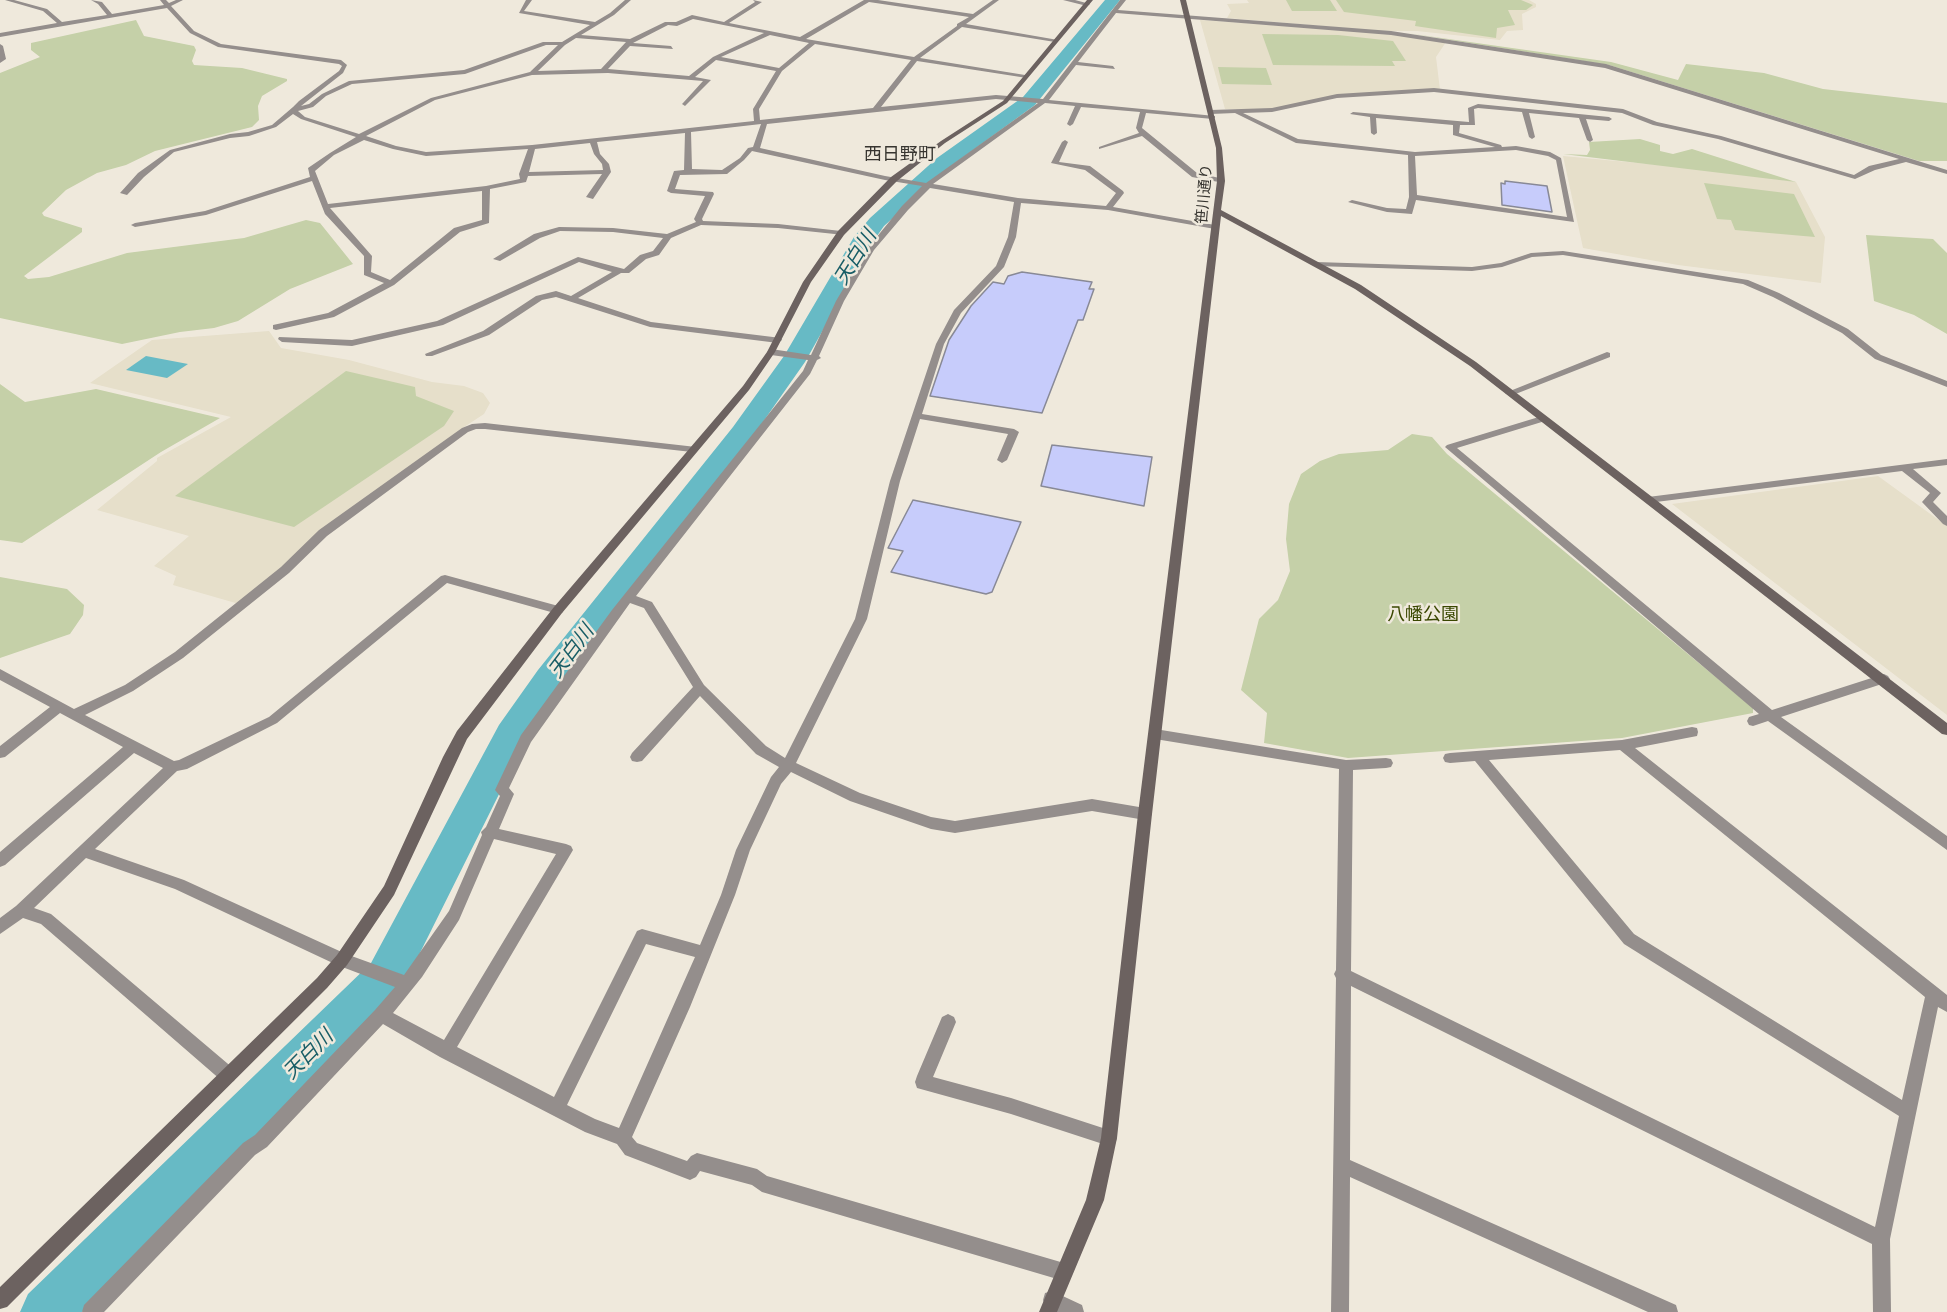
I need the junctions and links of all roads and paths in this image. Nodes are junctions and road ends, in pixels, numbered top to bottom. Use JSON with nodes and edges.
{"nodes":[{"id":1,"x":9,"y":0,"type":"edge"},
{"id":2,"x":93,"y":0,"type":"edge"},
{"id":3,"x":180,"y":0,"type":"edge"},
{"id":4,"x":529,"y":0,"type":"edge"},
{"id":5,"x":628,"y":0,"type":"edge"},
{"id":6,"x":756,"y":0,"type":"edge"},
{"id":7,"x":867,"y":0,"type":"edge"},
{"id":8,"x":996,"y":0,"type":"edge"},
{"id":9,"x":1066,"y":0,"type":"edge"},
{"id":10,"x":1123,"y":0,"type":"edge"},
{"id":11,"x":1183,"y":0,"type":"edge"},
{"id":12,"x":0,"y":2,"type":"edge"},
{"id":13,"x":1088,"y":2,"type":"edge"},
{"id":14,"x":165,"y":3,"type":"edge"},
{"id":15,"x":1114,"y":11,"type":"junction"},
{"id":16,"x":111,"y":16,"type":"junction"},
{"id":17,"x":972,"y":16,"type":"junction"},
{"id":18,"x":1188,"y":18,"type":"junction"},
{"id":19,"x":727,"y":22,"type":"junction"},
{"id":20,"x":594,"y":24,"type":"junction"},
{"id":21,"x":62,"y":25,"type":"junction"},
{"id":22,"x":959,"y":25,"type":"junction"},
{"id":23,"x":769,"y":33,"type":"junction"},
{"id":24,"x":1,"y":36,"type":"edge"},
{"id":25,"x":578,"y":37,"type":"junction"},
{"id":26,"x":799,"y":40,"type":"junction"},
{"id":27,"x":1055,"y":40,"type":"junction"},
{"id":28,"x":814,"y":42,"type":"junction"},
{"id":29,"x":629,"y":43,"type":"junction"},
{"id":30,"x":563,"y":44,"type":"junction"},
{"id":31,"x":0,"y":45,"type":"edge"},
{"id":32,"x":671,"y":48,"type":"dead end"},
{"id":33,"x":715,"y":58,"type":"junction"},
{"id":34,"x":915,"y":58,"type":"junction"},
{"id":35,"x":0,"y":61,"type":"edge"},
{"id":36,"x":1073,"y":63,"type":"junction"},
{"id":37,"x":1113,"y":68,"type":"dead end"},
{"id":38,"x":780,"y":70,"type":"junction"},
{"id":39,"x":603,"y":71,"type":"junction"},
{"id":40,"x":465,"y":72,"type":"junction"},
{"id":41,"x":532,"y":74,"type":"junction"},
{"id":42,"x":1024,"y":76,"type":"junction"},
{"id":43,"x":690,"y":78,"type":"junction"},
{"id":44,"x":507,"y":79,"type":"junction"},
{"id":45,"x":1008,"y":97,"type":"junction"},
{"id":46,"x":1040,"y":101,"type":"junction"},
{"id":47,"x":685,"y":104,"type":"dead end"},
{"id":48,"x":1078,"y":106,"type":"junction"},
{"id":49,"x":876,"y":109,"type":"junction"},
{"id":50,"x":295,"y":110,"type":"junction"},
{"id":51,"x":1525,"y":110,"type":"junction"},
{"id":52,"x":1143,"y":113,"type":"junction"},
{"id":53,"x":1238,"y":113,"type":"junction"},
{"id":54,"x":1353,"y":114,"type":"dead end"},
{"id":55,"x":1212,"y":115,"type":"junction"},
{"id":56,"x":1373,"y":116,"type":"junction"},
{"id":57,"x":1582,"y":116,"type":"junction"},
{"id":58,"x":1609,"y":119,"type":"dead end"},
{"id":59,"x":761,"y":121,"type":"junction"},
{"id":60,"x":1457,"y":123,"type":"junction"},
{"id":61,"x":1070,"y":124,"type":"dead end"},
{"id":62,"x":688,"y":129,"type":"junction"},
{"id":63,"x":1374,"y":133,"type":"dead end"},
{"id":64,"x":1143,"y":134,"type":"junction"},
{"id":65,"x":361,"y":137,"type":"junction"},
{"id":66,"x":1532,"y":137,"type":"dead end"},
{"id":67,"x":1590,"y":140,"type":"dead end"},
{"id":68,"x":593,"y":141,"type":"junction"},
{"id":69,"x":1065,"y":142,"type":"dead end"},
{"id":70,"x":532,"y":147,"type":"junction"},
{"id":71,"x":1101,"y":148,"type":"dead end"},
{"id":72,"x":1509,"y":148,"type":"junction"},
{"id":73,"x":756,"y":149,"type":"junction"},
{"id":74,"x":1411,"y":154,"type":"junction"},
{"id":75,"x":1905,"y":159,"type":"junction"},
{"id":76,"x":1055,"y":163,"type":"junction"},
{"id":77,"x":688,"y":171,"type":"junction"},
{"id":78,"x":607,"y":172,"type":"junction"},
{"id":79,"x":1052,"y":172,"type":"dead end"},
{"id":80,"x":1947,"y":172,"type":"edge"},
{"id":81,"x":523,"y":174,"type":"junction"},
{"id":82,"x":314,"y":178,"type":"junction"},
{"id":83,"x":897,"y":179,"type":"junction"},
{"id":84,"x":1221,"y":181,"type":"junction"},
{"id":85,"x":928,"y":185,"type":"junction"},
{"id":86,"x":486,"y":188,"type":"junction"},
{"id":87,"x":124,"y":193,"type":"dead end"},
{"id":88,"x":590,"y":197,"type":"dead end"},
{"id":89,"x":1413,"y":197,"type":"junction"},
{"id":90,"x":1018,"y":200,"type":"junction"},
{"id":91,"x":1352,"y":202,"type":"dead end"},
{"id":92,"x":326,"y":206,"type":"junction"},
{"id":93,"x":1108,"y":208,"type":"junction"},
{"id":94,"x":1217,"y":211,"type":"junction"},
{"id":95,"x":700,"y":223,"type":"junction"},
{"id":96,"x":135,"y":225,"type":"dead end"},
{"id":97,"x":1215,"y":227,"type":"junction"},
{"id":98,"x":842,"y":233,"type":"junction"},
{"id":99,"x":668,"y":236,"type":"junction"},
{"id":100,"x":497,"y":259,"type":"dead end"},
{"id":101,"x":1316,"y":264,"type":"junction"},
{"id":102,"x":619,"y":271,"type":"junction"},
{"id":103,"x":391,"y":283,"type":"junction"},
{"id":104,"x":573,"y":298,"type":"junction"},
{"id":105,"x":276,"y":327,"type":"dead end"},
{"id":106,"x":282,"y":339,"type":"dead end"},
{"id":107,"x":778,"y":340,"type":"junction"},
{"id":108,"x":773,"y":352,"type":"junction"},
{"id":109,"x":429,"y":354,"type":"dead end"},
{"id":110,"x":1607,"y":355,"type":"dead end"},
{"id":111,"x":814,"y":358,"type":"junction"},
{"id":112,"x":1947,"y":384,"type":"edge"},
{"id":113,"x":1510,"y":393,"type":"junction"},
{"id":114,"x":917,"y":416,"type":"junction"},
{"id":115,"x":1542,"y":419,"type":"junction"},
{"id":116,"x":692,"y":449,"type":"junction"},
{"id":117,"x":1002,"y":460,"type":"dead end"},
{"id":118,"x":1947,"y":462,"type":"edge"},
{"id":119,"x":1905,"y":468,"type":"junction"},
{"id":120,"x":1648,"y":500,"type":"junction"},
{"id":121,"x":1947,"y":522,"type":"edge"},
{"id":122,"x":629,"y":598,"type":"junction"},
{"id":123,"x":558,"y":610,"type":"junction"},
{"id":124,"x":0,"y":674,"type":"edge"},
{"id":125,"x":1884,"y":679,"type":"junction"},
{"id":126,"x":700,"y":688,"type":"junction"},
{"id":127,"x":58,"y":708,"type":"junction"},
{"id":128,"x":74,"y":716,"type":"junction"},
{"id":129,"x":1770,"y":716,"type":"junction"},
{"id":130,"x":1753,"y":721,"type":"dead end"},
{"id":131,"x":1947,"y":730,"type":"edge"},
{"id":132,"x":1692,"y":732,"type":"dead end"},
{"id":133,"x":1155,"y":734,"type":"junction"},
{"id":134,"x":1622,"y":745,"type":"junction"},
{"id":135,"x":133,"y":746,"type":"junction"},
{"id":136,"x":0,"y":753,"type":"edge"},
{"id":137,"x":1478,"y":756,"type":"junction"},
{"id":138,"x":637,"y":757,"type":"dead end"},
{"id":139,"x":1450,"y":758,"type":"dead end"},
{"id":140,"x":1386,"y":763,"type":"dead end"},
{"id":141,"x":1346,"y":765,"type":"junction"},
{"id":142,"x":788,"y":766,"type":"junction"},
{"id":143,"x":173,"y":767,"type":"junction"},
{"id":144,"x":1145,"y":814,"type":"junction"},
{"id":145,"x":488,"y":832,"type":"junction"},
{"id":146,"x":1947,"y":844,"type":"edge"},
{"id":147,"x":85,"y":852,"type":"junction"},
{"id":148,"x":0,"y":861,"type":"edge"},
{"id":149,"x":21,"y":911,"type":"junction"},
{"id":150,"x":2,"y":924,"type":"edge"},
{"id":151,"x":704,"y":953,"type":"junction"},
{"id":152,"x":347,"y":962,"type":"junction"},
{"id":153,"x":1342,"y":974,"type":"junction"},
{"id":154,"x":404,"y":983,"type":"junction"},
{"id":155,"x":1933,"y":994,"type":"junction"},
{"id":156,"x":1947,"y":1005,"type":"edge"},
{"id":157,"x":381,"y":1015,"type":"junction"},
{"id":158,"x":948,"y":1022,"type":"dead end"},
{"id":159,"x":446,"y":1051,"type":"junction"},
{"id":160,"x":228,"y":1075,"type":"junction"},
{"id":161,"x":557,"y":1108,"type":"junction"},
{"id":162,"x":1907,"y":1112,"type":"junction"},
{"id":163,"x":623,"y":1138,"type":"junction"},
{"id":164,"x":1109,"y":1138,"type":"junction"},
{"id":165,"x":1342,"y":1165,"type":"junction"},
{"id":166,"x":1881,"y":1239,"type":"junction"},
{"id":167,"x":1064,"y":1272,"type":"junction"},
{"id":168,"x":0,"y":1300,"type":"edge"},
{"id":169,"x":1050,"y":1306,"type":"edge"},
{"id":170,"x":91,"y":1312,"type":"edge"},
{"id":171,"x":1075,"y":1312,"type":"edge"},
{"id":172,"x":1340,"y":1312,"type":"edge"},
{"id":173,"x":1669,"y":1312,"type":"edge"},
{"id":174,"x":1882,"y":1312,"type":"edge"}],
"edges":[{"from":1,"to":12,"type":"street"},
{"from":1,"to":21,"type":"street"},
{"from":2,"to":16,"type":"street"},
{"from":3,"to":14,"type":"street"},
{"from":4,"to":20,"type":"street"},
{"from":5,"to":20,"type":"street"},
{"from":6,"to":19,"type":"street"},
{"from":7,"to":17,"type":"street"},
{"from":7,"to":26,"type":"street"},
{"from":8,"to":17,"type":"street"},
{"from":9,"to":13,"type":"street"},
{"from":10,"to":15,"type":"street"},
{"from":11,"to":18,"type":"street","name":"笹川通り"},
{"from":13,"to":27,"type":"street"},
{"from":14,"to":16,"type":"street"},
{"from":14,"to":50,"type":"street"},
{"from":15,"to":18,"type":"street"},
{"from":15,"to":36,"type":"street"},
{"from":16,"to":21,"type":"street"},
{"from":17,"to":22,"type":"street"},
{"from":18,"to":55,"type":"street","name":"笹川通り"},
{"from":18,"to":75,"type":"street"},
{"from":19,"to":23,"type":"street"},
{"from":19,"to":29,"type":"street"},
{"from":20,"to":25,"type":"street"},
{"from":21,"to":24,"type":"street"},
{"from":22,"to":27,"type":"street"},
{"from":22,"to":34,"type":"street"},
{"from":23,"to":26,"type":"street"},
{"from":23,"to":33,"type":"street"},
{"from":24,"to":31,"type":"street"},
{"from":25,"to":29,"type":"street"},
{"from":25,"to":30,"type":"street"},
{"from":26,"to":28,"type":"street"},
{"from":27,"to":42,"type":"street"},
{"from":28,"to":34,"type":"street"},
{"from":28,"to":38,"type":"street"},
{"from":29,"to":32,"type":"street"},
{"from":29,"to":39,"type":"street"},
{"from":30,"to":40,"type":"street"},
{"from":30,"to":41,"type":"street"},
{"from":31,"to":35,"type":"street"},
{"from":33,"to":38,"type":"street"},
{"from":33,"to":43,"type":"street"},
{"from":34,"to":42,"type":"street"},
{"from":34,"to":49,"type":"street"},
{"from":36,"to":37,"type":"street"},
{"from":36,"to":46,"type":"street"},
{"from":38,"to":59,"type":"street"},
{"from":39,"to":41,"type":"street"},
{"from":39,"to":43,"type":"street"},
{"from":40,"to":44,"type":"street"},
{"from":40,"to":50,"type":"street"},
{"from":41,"to":44,"type":"street"},
{"from":42,"to":45,"type":"street"},
{"from":43,"to":47,"type":"street"},
{"from":44,"to":65,"type":"street"},
{"from":45,"to":46,"type":"street"},
{"from":45,"to":49,"type":"street"},
{"from":45,"to":83,"type":"street"},
{"from":46,"to":48,"type":"street"},
{"from":46,"to":85,"type":"street"},
{"from":48,"to":52,"type":"street"},
{"from":48,"to":61,"type":"street"},
{"from":49,"to":59,"type":"street"},
{"from":50,"to":65,"type":"street"},
{"from":50,"to":87,"type":"street"},
{"from":51,"to":57,"type":"street"},
{"from":51,"to":60,"type":"street"},
{"from":51,"to":66,"type":"street"},
{"from":52,"to":55,"type":"street"},
{"from":52,"to":64,"type":"street"},
{"from":53,"to":55,"type":"street"},
{"from":53,"to":74,"type":"street"},
{"from":53,"to":75,"type":"street"},
{"from":54,"to":56,"type":"street"},
{"from":55,"to":84,"type":"street","name":"笹川通り"},
{"from":56,"to":60,"type":"street"},
{"from":56,"to":63,"type":"street"},
{"from":57,"to":58,"type":"street"},
{"from":57,"to":67,"type":"street"},
{"from":59,"to":62,"type":"street"},
{"from":59,"to":73,"type":"street"},
{"from":60,"to":72,"type":"street"},
{"from":62,"to":68,"type":"street"},
{"from":62,"to":77,"type":"street"},
{"from":64,"to":71,"type":"street"},
{"from":64,"to":84,"type":"street"},
{"from":65,"to":70,"type":"street"},
{"from":65,"to":82,"type":"street"},
{"from":68,"to":70,"type":"street"},
{"from":68,"to":78,"type":"street"},
{"from":69,"to":76,"type":"street"},
{"from":70,"to":81,"type":"street"},
{"from":72,"to":74,"type":"street"},
{"from":72,"to":89,"type":"street"},
{"from":73,"to":77,"type":"street"},
{"from":73,"to":83,"type":"street"},
{"from":74,"to":89,"type":"street"},
{"from":75,"to":80,"type":"street"},
{"from":76,"to":79,"type":"street"},
{"from":76,"to":93,"type":"street"},
{"from":77,"to":95,"type":"street"},
{"from":78,"to":81,"type":"street"},
{"from":78,"to":88,"type":"street"},
{"from":81,"to":86,"type":"street"},
{"from":82,"to":92,"type":"street"},
{"from":82,"to":96,"type":"street"},
{"from":83,"to":85,"type":"street"},
{"from":83,"to":98,"type":"street"},
{"from":84,"to":94,"type":"street","name":"笹川通り"},
{"from":85,"to":90,"type":"street"},
{"from":85,"to":111,"type":"street"},
{"from":86,"to":92,"type":"street"},
{"from":86,"to":103,"type":"street"},
{"from":89,"to":91,"type":"street"},
{"from":90,"to":93,"type":"street"},
{"from":90,"to":114,"type":"street"},
{"from":92,"to":103,"type":"street"},
{"from":93,"to":97,"type":"street"},
{"from":94,"to":97,"type":"street","name":"笹川通り"},
{"from":94,"to":101,"type":"street"},
{"from":95,"to":98,"type":"street"},
{"from":95,"to":99,"type":"street"},
{"from":97,"to":133,"type":"street","name":"笹川通り"},
{"from":98,"to":107,"type":"street"},
{"from":99,"to":100,"type":"street"},
{"from":99,"to":102,"type":"street"},
{"from":101,"to":112,"type":"street"},
{"from":101,"to":113,"type":"street"},
{"from":102,"to":104,"type":"street"},
{"from":102,"to":106,"type":"street"},
{"from":103,"to":105,"type":"street"},
{"from":104,"to":107,"type":"street"},
{"from":104,"to":109,"type":"street"},
{"from":107,"to":108,"type":"street"},
{"from":108,"to":111,"type":"street"},
{"from":108,"to":116,"type":"street"},
{"from":110,"to":113,"type":"street"},
{"from":111,"to":122,"type":"street"},
{"from":113,"to":115,"type":"street"},
{"from":114,"to":117,"type":"street"},
{"from":114,"to":142,"type":"street"},
{"from":115,"to":120,"type":"street"},
{"from":115,"to":129,"type":"street"},
{"from":116,"to":123,"type":"street"},
{"from":116,"to":128,"type":"street"},
{"from":118,"to":119,"type":"street"},
{"from":119,"to":120,"type":"street"},
{"from":119,"to":121,"type":"street"},
{"from":120,"to":125,"type":"street"},
{"from":122,"to":126,"type":"street"},
{"from":122,"to":145,"type":"street"},
{"from":123,"to":143,"type":"street"},
{"from":123,"to":152,"type":"street"},
{"from":124,"to":127,"type":"street"},
{"from":125,"to":129,"type":"street"},
{"from":125,"to":131,"type":"street"},
{"from":126,"to":138,"type":"street"},
{"from":126,"to":142,"type":"street"},
{"from":127,"to":128,"type":"street"},
{"from":127,"to":136,"type":"street"},
{"from":128,"to":135,"type":"street"},
{"from":129,"to":130,"type":"street"},
{"from":129,"to":146,"type":"street"},
{"from":132,"to":134,"type":"street"},
{"from":133,"to":141,"type":"street"},
{"from":133,"to":144,"type":"street","name":"笹川通り"},
{"from":134,"to":137,"type":"street"},
{"from":134,"to":155,"type":"street"},
{"from":135,"to":143,"type":"street"},
{"from":135,"to":148,"type":"street"},
{"from":137,"to":139,"type":"street"},
{"from":137,"to":162,"type":"street"},
{"from":140,"to":141,"type":"street"},
{"from":141,"to":153,"type":"street"},
{"from":142,"to":144,"type":"street"},
{"from":142,"to":151,"type":"street"},
{"from":143,"to":147,"type":"street"},
{"from":144,"to":164,"type":"street","name":"笹川通り"},
{"from":145,"to":154,"type":"street"},
{"from":145,"to":159,"type":"street"},
{"from":147,"to":149,"type":"street"},
{"from":147,"to":152,"type":"street"},
{"from":149,"to":150,"type":"street"},
{"from":149,"to":160,"type":"street"},
{"from":151,"to":161,"type":"street"},
{"from":151,"to":163,"type":"street"},
{"from":152,"to":154,"type":"street"},
{"from":152,"to":160,"type":"street"},
{"from":153,"to":165,"type":"street"},
{"from":153,"to":166,"type":"street"},
{"from":154,"to":157,"type":"street"},
{"from":155,"to":156,"type":"street"},
{"from":155,"to":162,"type":"street"},
{"from":157,"to":159,"type":"street"},
{"from":157,"to":170,"type":"street"},
{"from":158,"to":164,"type":"street"},
{"from":159,"to":161,"type":"street"},
{"from":160,"to":168,"type":"street"},
{"from":161,"to":163,"type":"street"},
{"from":162,"to":166,"type":"street"},
{"from":163,"to":167,"type":"street"},
{"from":164,"to":167,"type":"street","name":"笹川通り"},
{"from":165,"to":172,"type":"street"},
{"from":165,"to":173,"type":"street"},
{"from":166,"to":174,"type":"street"},
{"from":167,"to":169,"type":"street","name":"笹川通り"},
{"from":169,"to":171,"type":"street"}]}
